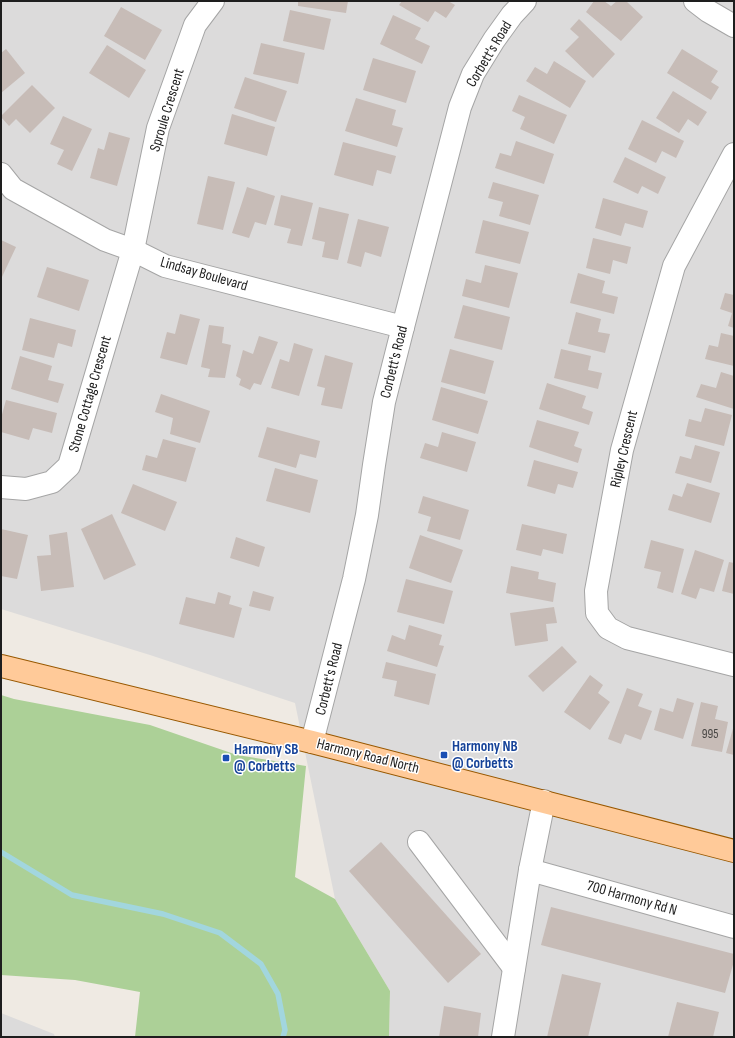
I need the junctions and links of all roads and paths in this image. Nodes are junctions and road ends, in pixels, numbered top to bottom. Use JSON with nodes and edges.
{"nodes":[{"id":1,"x":213,"y":1,"type":"edge"},
{"id":2,"x":525,"y":1,"type":"edge"},
{"id":3,"x":695,"y":1,"type":"edge"},
{"id":4,"x":734,"y":26,"type":"edge"},
{"id":5,"x":734,"y":154,"type":"edge"},
{"id":6,"x":1,"y":174,"type":"edge"},
{"id":7,"x":132,"y":250,"type":"junction"},
{"id":8,"x":403,"y":327,"type":"junction"},
{"id":9,"x":1,"y":487,"type":"edge"},
{"id":10,"x":734,"y":665,"type":"edge"},
{"id":11,"x":1,"y":666,"type":"edge"},
{"id":12,"x":312,"y":742,"type":"junction"},
{"id":13,"x":544,"y":801,"type":"junction"},
{"id":14,"x":419,"y":842,"type":"dead end"},
{"id":15,"x":734,"y":851,"type":"edge"},
{"id":16,"x":530,"y":870,"type":"junction"},
{"id":17,"x":734,"y":927,"type":"edge"},
{"id":18,"x":514,"y":968,"type":"junction"},
{"id":19,"x":503,"y":1037,"type":"edge"}],
"edges":[{"from":1,"to":7,"type":"street","name":"Sproule Crescent"},
{"from":2,"to":8,"type":"street","name":"Corbett's Road"},
{"from":3,"to":4,"type":"street"},
{"from":5,"to":10,"type":"street","name":"Ripley Crescent"},
{"from":6,"to":7,"type":"street","name":"Lindsay Boulevard"},
{"from":7,"to":8,"type":"street","name":"Lindsay Boulevard"},
{"from":7,"to":9,"type":"street","name":"Stone Cottage Crescent"},
{"from":8,"to":12,"type":"street","name":"Corbett's Road"},
{"from":11,"to":12,"type":"main road","name":"Harmony Road North"},
{"from":12,"to":13,"type":"main road","name":"Harmony Road North"},
{"from":13,"to":15,"type":"main road","name":"Harmony Road North"},
{"from":13,"to":16,"type":"street"},
{"from":14,"to":18,"type":"street"},
{"from":16,"to":17,"type":"street","name":"700 Harmony Rd N"},
{"from":16,"to":18,"type":"street"},
{"from":18,"to":19,"type":"street"}]}
